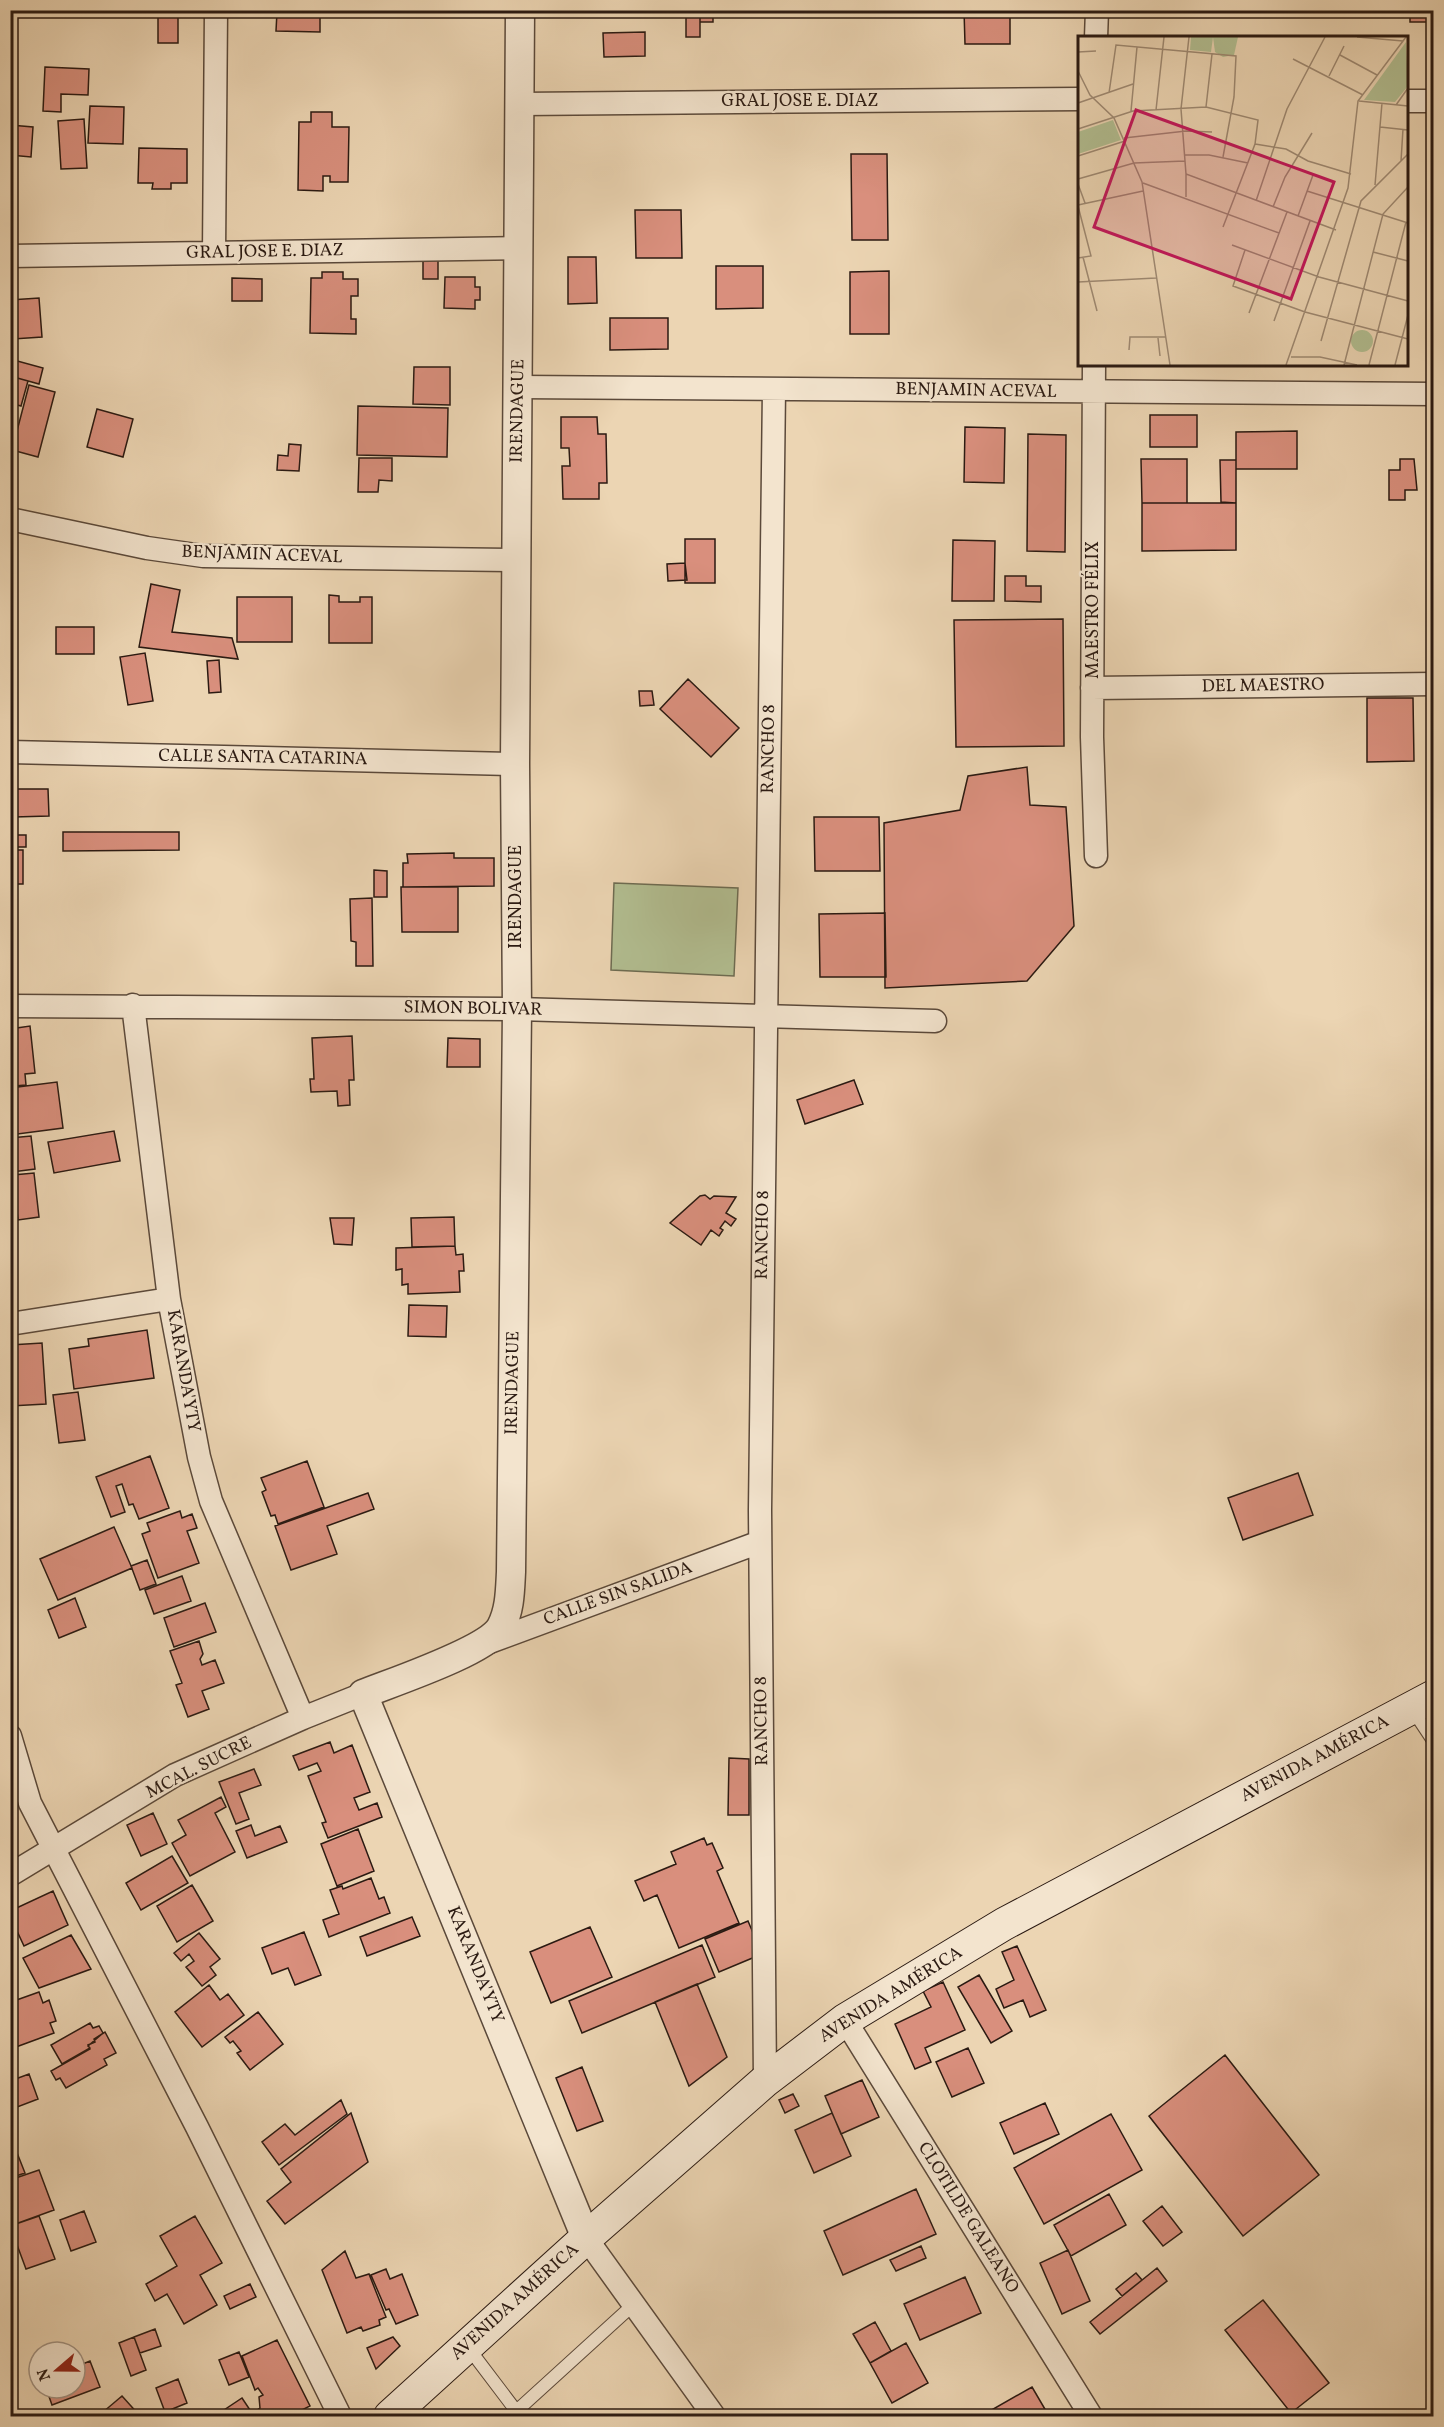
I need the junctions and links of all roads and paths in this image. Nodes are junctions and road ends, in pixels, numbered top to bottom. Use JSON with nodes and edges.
{"nodes":[{"id":1,"x":216,"y":10,"type":"edge"},
{"id":2,"x":520,"y":10,"type":"edge"},
{"id":3,"x":1097,"y":10,"type":"edge"},
{"id":4,"x":1096,"y":36,"type":"edge"},
{"id":5,"x":1078,"y":99,"type":"edge"},
{"id":6,"x":1408,"y":100,"type":"edge"},
{"id":7,"x":1434,"y":101,"type":"edge"},
{"id":8,"x":520,"y":104,"type":"junction"},
{"id":9,"x":519,"y":248,"type":"junction"},
{"id":10,"x":214,"y":253,"type":"junction"},
{"id":11,"x":10,"y":256,"type":"edge"},
{"id":12,"x":1094,"y":366,"type":"edge"},
{"id":13,"x":519,"y":387,"type":"junction"},
{"id":14,"x":774,"y":389,"type":"junction"},
{"id":15,"x":1094,"y":392,"type":"junction"},
{"id":16,"x":1434,"y":394,"type":"edge"},
{"id":17,"x":10,"y":519,"type":"edge"},
{"id":18,"x":516,"y":560,"type":"junction"},
{"id":19,"x":1434,"y":684,"type":"edge"},
{"id":20,"x":1092,"y":687,"type":"junction"},
{"id":21,"x":10,"y":752,"type":"edge"},
{"id":22,"x":515,"y":764,"type":"junction"},
{"id":23,"x":1096,"y":856,"type":"dead end"},
{"id":24,"x":133,"y":1005,"type":"junction"},
{"id":25,"x":10,"y":1006,"type":"edge"},
{"id":26,"x":517,"y":1009,"type":"junction"},
{"id":27,"x":766,"y":1017,"type":"junction"},
{"id":28,"x":935,"y":1021,"type":"dead end"},
{"id":29,"x":169,"y":1299,"type":"junction"},
{"id":30,"x":10,"y":1324,"type":"edge"},
{"id":31,"x":760,"y":1542,"type":"junction"},
{"id":32,"x":477,"y":1647,"type":"junction"},
{"id":33,"x":363,"y":1694,"type":"junction"},
{"id":34,"x":1423,"y":1702,"type":"edge"},
{"id":35,"x":303,"y":1718,"type":"junction"},
{"id":36,"x":10,"y":1737,"type":"edge"},
{"id":37,"x":1434,"y":1742,"type":"edge"},
{"id":38,"x":54,"y":1850,"type":"junction"},
{"id":39,"x":10,"y":1875,"type":"edge"},
{"id":40,"x":845,"y":2020,"type":"junction"},
{"id":41,"x":765,"y":2081,"type":"junction"},
{"id":42,"x":585,"y":2238,"type":"junction"},
{"id":43,"x":633,"y":2306,"type":"junction"},
{"id":44,"x":467,"y":2346,"type":"junction"},
{"id":45,"x":514,"y":2414,"type":"edge"},
{"id":46,"x":340,"y":2416,"type":"edge"},
{"id":47,"x":390,"y":2416,"type":"edge"},
{"id":48,"x":714,"y":2416,"type":"edge"},
{"id":49,"x":1090,"y":2416,"type":"edge"}],
"edges":[{"from":1,"to":10,"type":"street"},
{"from":2,"to":8,"type":"street","name":"IRENDAGUE"},
{"from":3,"to":4,"type":"street"},
{"from":5,"to":8,"type":"street","name":"GRAL JOSE E. DIAZ"},
{"from":6,"to":7,"type":"street"},
{"from":8,"to":9,"type":"street","name":"IRENDAGUE"},
{"from":9,"to":10,"type":"street","name":"GRAL JOSE E. DIAZ"},
{"from":9,"to":13,"type":"street","name":"IRENDAGUE"},
{"from":10,"to":11,"type":"street","name":"GRAL JOSE E. DIAZ"},
{"from":12,"to":15,"type":"street","name":"MAESTRO FÉLIX"},
{"from":13,"to":14,"type":"street","name":"BENJAMIN ACEVAL"},
{"from":13,"to":18,"type":"street","name":"IRENDAGUE"},
{"from":14,"to":15,"type":"street","name":"BENJAMIN ACEVAL"},
{"from":14,"to":27,"type":"street","name":"RANCHO 8"},
{"from":15,"to":16,"type":"street","name":"BENJAMIN ACEVAL"},
{"from":15,"to":20,"type":"street","name":"MAESTRO FÉLIX"},
{"from":17,"to":18,"type":"street","name":"BENJAMIN ACEVAL"},
{"from":18,"to":22,"type":"street","name":"IRENDAGUE"},
{"from":19,"to":20,"type":"street","name":"DEL MAESTRO"},
{"from":20,"to":23,"type":"street","name":"MAESTRO FÉLIX"},
{"from":21,"to":22,"type":"street","name":"CALLE SANTA CATARINA"},
{"from":22,"to":26,"type":"street","name":"IRENDAGUE"},
{"from":24,"to":25,"type":"street","name":"SIMON BOLIVAR"},
{"from":24,"to":26,"type":"street","name":"SIMON BOLIVAR"},
{"from":24,"to":29,"type":"street","name":"KARANDA'YTY"},
{"from":26,"to":27,"type":"street","name":"SIMON BOLIVAR"},
{"from":26,"to":32,"type":"street","name":"IRENDAGUE"},
{"from":27,"to":28,"type":"street","name":"SIMON BOLIVAR"},
{"from":27,"to":31,"type":"street","name":"RANCHO 8"},
{"from":29,"to":30,"type":"street"},
{"from":29,"to":35,"type":"street","name":"KARANDA'YTY"},
{"from":31,"to":32,"type":"street","name":"CALLE SIN SALIDA"},
{"from":31,"to":41,"type":"street","name":"RANCHO 8"},
{"from":32,"to":33,"type":"street","name":"IRENDAGUE"},
{"from":33,"to":35,"type":"street","name":"MCAL. SUCRE"},
{"from":33,"to":42,"type":"street","name":"KARANDA'YTY"},
{"from":34,"to":37,"type":"lane"},
{"from":34,"to":40,"type":"main road","name":"AVENIDA AMÉRICA"},
{"from":35,"to":38,"type":"street","name":"MCAL. SUCRE"},
{"from":36,"to":38,"type":"street"},
{"from":38,"to":39,"type":"street","name":"MCAL. SUCRE"},
{"from":38,"to":46,"type":"street"},
{"from":40,"to":41,"type":"main road","name":"AVENIDA AMÉRICA"},
{"from":40,"to":49,"type":"street","name":"CLOTILDE GALEANO"},
{"from":41,"to":42,"type":"main road","name":"AVENIDA AMÉRICA"},
{"from":42,"to":43,"type":"street"},
{"from":42,"to":44,"type":"main road","name":"AVENIDA AMÉRICA"},
{"from":43,"to":45,"type":"lane"},
{"from":43,"to":48,"type":"street"},
{"from":44,"to":45,"type":"lane"},
{"from":44,"to":47,"type":"main road","name":"AVENIDA AMÉRICA"}]}
